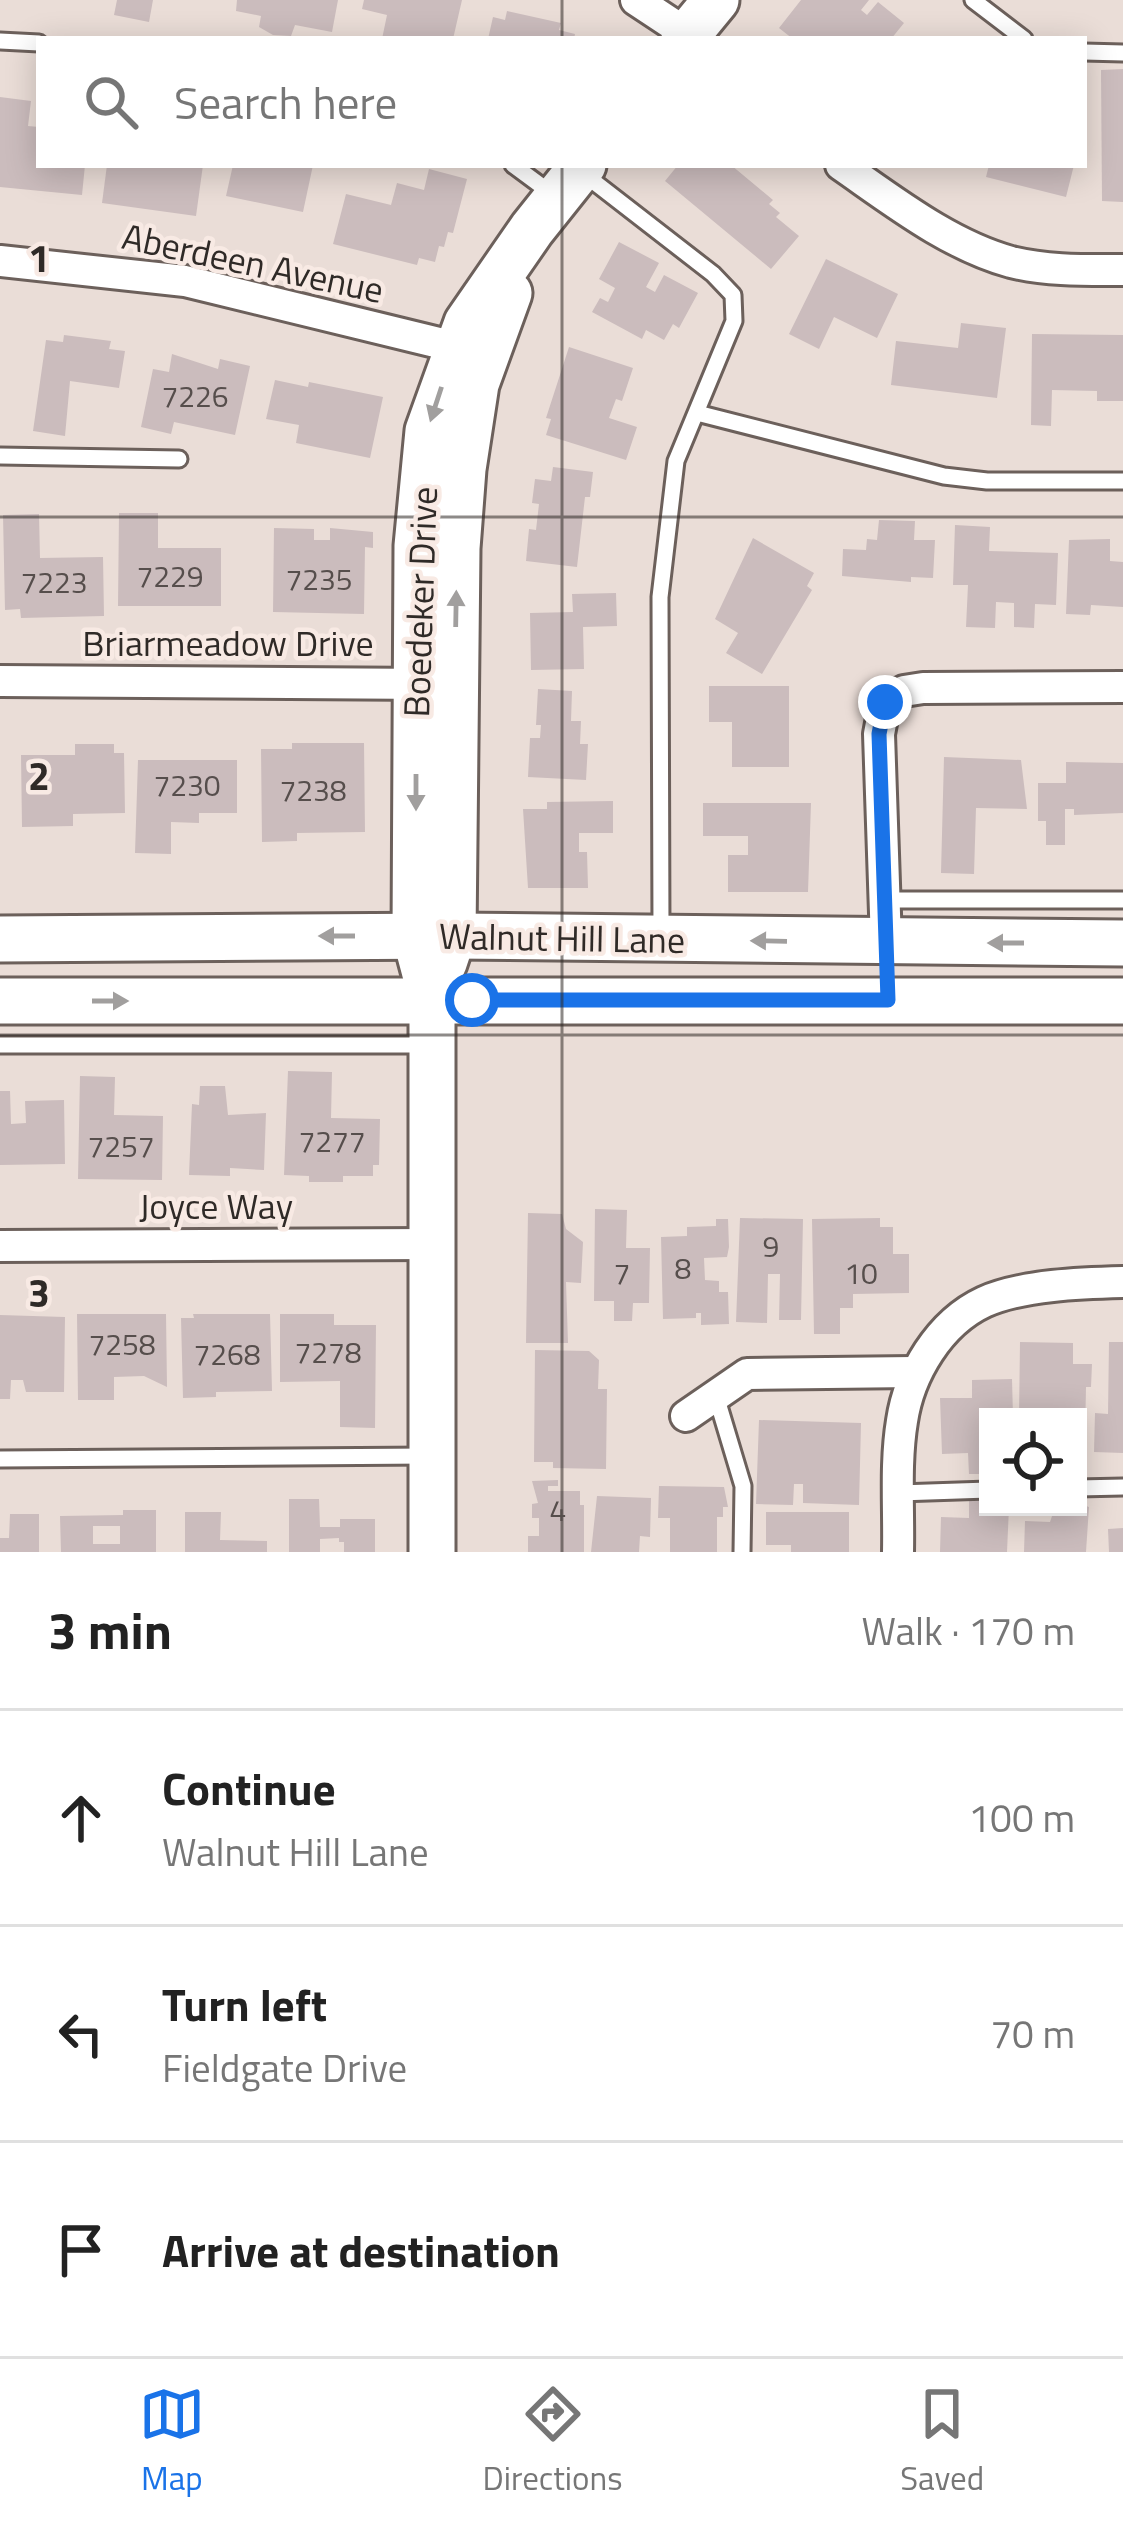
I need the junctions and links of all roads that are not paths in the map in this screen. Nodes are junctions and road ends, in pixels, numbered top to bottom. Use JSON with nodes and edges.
{"nodes":[{"id":1,"x":636,"y":0,"type":"edge"},
{"id":2,"x":974,"y":0,"type":"edge"},
{"id":3,"x":696,"y":28,"type":"edge"},
{"id":4,"x":1020,"y":36,"type":"edge"},
{"id":5,"x":0,"y":41,"type":"edge"},
{"id":6,"x":36,"y":43,"type":"edge"},
{"id":7,"x":1087,"y":52,"type":"edge"},
{"id":8,"x":1123,"y":52,"type":"edge"},
{"id":9,"x":519,"y":168,"type":"edge"},
{"id":10,"x":845,"y":168,"type":"edge"},
{"id":11,"x":563,"y":190,"type":"edge"},
{"id":12,"x":0,"y":261,"type":"edge"},
{"id":13,"x":1123,"y":270,"type":"edge"},
{"id":14,"x":471,"y":350,"type":"junction"},
{"id":15,"x":697,"y":412,"type":"junction"},
{"id":16,"x":0,"y":456,"type":"edge"},
{"id":17,"x":179,"y":459,"type":"dead end"},
{"id":18,"x":1123,"y":481,"type":"edge"},
{"id":19,"x":0,"y":681,"type":"edge"},
{"id":20,"x":436,"y":683,"type":"junction"},
{"id":21,"x":1123,"y":687,"type":"edge"},
{"id":22,"x":1123,"y":900,"type":"edge"},
{"id":23,"x":885,"y":922,"type":"junction"},
{"id":24,"x":434,"y":936,"type":"junction"},
{"id":25,"x":0,"y":939,"type":"edge"},
{"id":26,"x":662,"y":940,"type":"junction"},
{"id":27,"x":1123,"y":944,"type":"edge"},
{"id":28,"x":432,"y":1000,"type":"junction"},
{"id":29,"x":888,"y":1000,"type":"junction"},
{"id":30,"x":0,"y":1001,"type":"edge"},
{"id":31,"x":1123,"y":1001,"type":"edge"},
{"id":32,"x":0,"y":1045,"type":"edge"},
{"id":33,"x":432,"y":1045,"type":"junction"},
{"id":34,"x":432,"y":1244,"type":"junction"},
{"id":35,"x":0,"y":1246,"type":"edge"},
{"id":36,"x":1123,"y":1282,"type":"edge"},
{"id":37,"x":914,"y":1372,"type":"junction"},
{"id":38,"x":715,"y":1394,"type":"junction"},
{"id":39,"x":686,"y":1416,"type":"dead end"},
{"id":40,"x":432,"y":1456,"type":"junction"},
{"id":41,"x":0,"y":1459,"type":"edge"},
{"id":42,"x":1123,"y":1487,"type":"edge"},
{"id":43,"x":1087,"y":1488,"type":"edge"},
{"id":44,"x":979,"y":1490,"type":"edge"},
{"id":45,"x":899,"y":1492,"type":"junction"},
{"id":46,"x":432,"y":1552,"type":"edge"},
{"id":47,"x":742,"y":1552,"type":"edge"},
{"id":48,"x":898,"y":1552,"type":"edge"}],
"edges":[{"from":1,"to":3,"type":"street"},
{"from":2,"to":4,"type":"lane"},
{"from":5,"to":6,"type":"lane"},
{"from":7,"to":8,"type":"lane"},
{"from":9,"to":11,"type":"lane"},
{"from":10,"to":13,"type":"street"},
{"from":11,"to":14,"type":"main road","name":"Boedeker Drive"},
{"from":11,"to":15,"type":"lane"},
{"from":12,"to":14,"type":"street","name":"Aberdeen Avenue"},
{"from":14,"to":20,"type":"main road","name":"Boedeker Drive"},
{"from":15,"to":18,"type":"lane"},
{"from":15,"to":26,"type":"lane"},
{"from":16,"to":17,"type":"lane"},
{"from":19,"to":20,"type":"street","name":"Briarmeadow Drive"},
{"from":20,"to":24,"type":"main road","name":"Boedeker Drive"},
{"from":21,"to":23,"type":"street"},
{"from":22,"to":23,"type":"lane"},
{"from":23,"to":26,"type":"main road","name":"Walnut Hill Lane","one_way":true},
{"from":27,"to":23,"type":"main road","name":"Walnut Hill Lane","one_way":true},
{"from":23,"to":29,"type":"main road"},
{"from":24,"to":25,"type":"main road","name":"Walnut Hill Lane","one_way":true},
{"from":24,"to":26,"type":"main road","name":"Walnut Hill Lane"},
{"from":24,"to":28,"type":"main road","name":"Boedeker Drive"},
{"from":28,"to":29,"type":"main road","name":"Walnut Hill Lane"},
{"from":30,"to":28,"type":"main road","name":"Walnut Hill Lane","one_way":true},
{"from":28,"to":33,"type":"main road","name":"Boedeker Drive"},
{"from":29,"to":31,"type":"main road","name":"Walnut Hill Lane"},
{"from":32,"to":33,"type":"lane"},
{"from":33,"to":34,"type":"main road","name":"Boedeker Drive"},
{"from":34,"to":35,"type":"street","name":"Joyce Way"},
{"from":34,"to":40,"type":"main road","name":"Boedeker Drive"},
{"from":36,"to":37,"type":"street"},
{"from":37,"to":38,"type":"street"},
{"from":37,"to":45,"type":"street"},
{"from":38,"to":39,"type":"street"},
{"from":38,"to":47,"type":"lane"},
{"from":40,"to":41,"type":"lane"},
{"from":40,"to":46,"type":"main road","name":"Boedeker Drive"},
{"from":42,"to":43,"type":"lane"},
{"from":44,"to":45,"type":"lane"},
{"from":45,"to":48,"type":"street"}]}
